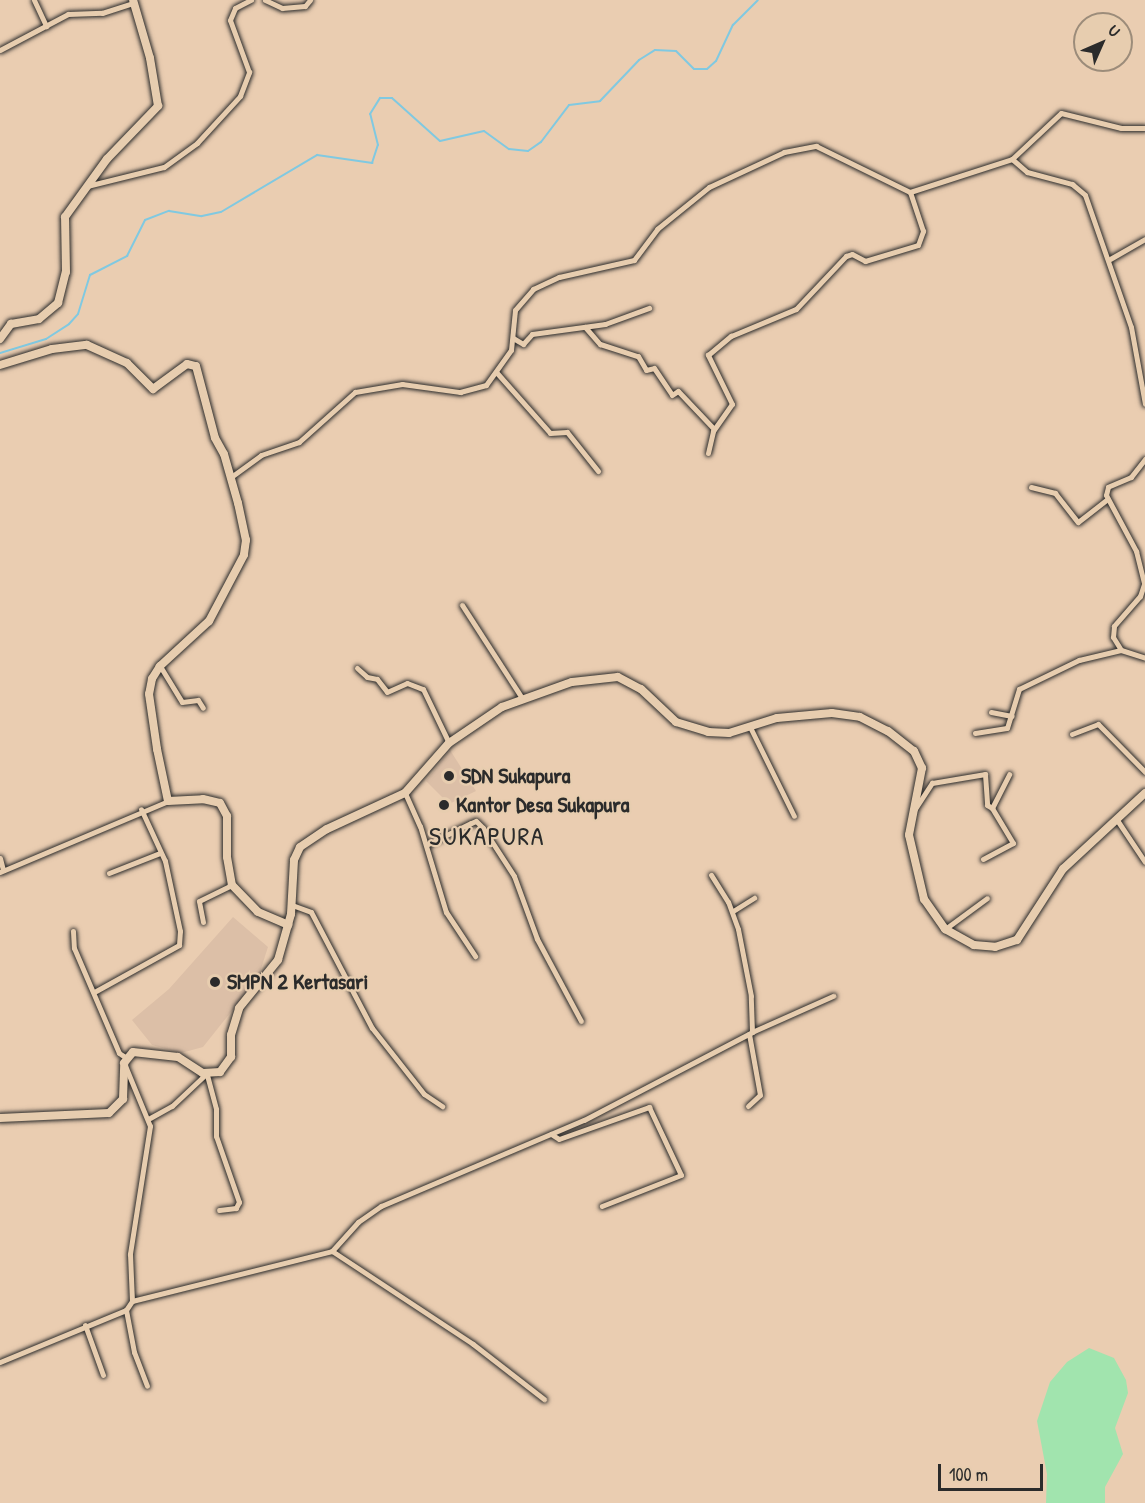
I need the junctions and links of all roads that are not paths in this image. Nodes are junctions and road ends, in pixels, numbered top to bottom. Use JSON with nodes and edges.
{"nodes":[{"id":1,"x":34,"y":0,"type":"edge"},
{"id":2,"x":251,"y":0,"type":"edge"},
{"id":3,"x":265,"y":0,"type":"edge"},
{"id":4,"x":310,"y":0,"type":"edge"},
{"id":5,"x":133,"y":1,"type":"edge"},
{"id":6,"x":46,"y":26,"type":"junction"},
{"id":7,"x":0,"y":50,"type":"edge"},
{"id":8,"x":1145,"y":128,"type":"edge"},
{"id":9,"x":1012,"y":159,"type":"junction"},
{"id":10,"x":87,"y":186,"type":"junction"},
{"id":11,"x":910,"y":192,"type":"junction"},
{"id":12,"x":1145,"y":239,"type":"edge"},
{"id":13,"x":1110,"y":259,"type":"junction"},
{"id":14,"x":649,"y":308,"type":"dead end"},
{"id":15,"x":585,"y":327,"type":"junction"},
{"id":16,"x":513,"y":338,"type":"junction"},
{"id":17,"x":0,"y":339,"type":"edge"},
{"id":18,"x":0,"y":365,"type":"edge"},
{"id":19,"x":497,"y":373,"type":"junction"},
{"id":20,"x":1145,"y":404,"type":"edge"},
{"id":21,"x":714,"y":429,"type":"junction"},
{"id":22,"x":708,"y":453,"type":"dead end"},
{"id":23,"x":1145,"y":459,"type":"edge"},
{"id":24,"x":598,"y":471,"type":"dead end"},
{"id":25,"x":231,"y":477,"type":"junction"},
{"id":26,"x":1030,"y":487,"type":"dead end"},
{"id":27,"x":1107,"y":499,"type":"junction"},
{"id":28,"x":462,"y":605,"type":"dead end"},
{"id":29,"x":1121,"y":650,"type":"junction"},
{"id":30,"x":1145,"y":658,"type":"edge"},
{"id":31,"x":160,"y":666,"type":"junction"},
{"id":32,"x":357,"y":668,"type":"dead end"},
{"id":33,"x":522,"y":698,"type":"junction"},
{"id":34,"x":203,"y":708,"type":"dead end"},
{"id":35,"x":991,"y":712,"type":"dead end"},
{"id":36,"x":1012,"y":716,"type":"junction"},
{"id":37,"x":750,"y":727,"type":"junction"},
{"id":38,"x":975,"y":733,"type":"dead end"},
{"id":39,"x":1072,"y":734,"type":"dead end"},
{"id":40,"x":449,"y":743,"type":"junction"},
{"id":41,"x":1145,"y":772,"type":"edge"},
{"id":42,"x":1009,"y":774,"type":"dead end"},
{"id":43,"x":1145,"y":792,"type":"edge"},
{"id":44,"x":405,"y":793,"type":"junction"},
{"id":45,"x":168,"y":801,"type":"junction"},
{"id":46,"x":992,"y":808,"type":"junction"},
{"id":47,"x":141,"y":809,"type":"junction"},
{"id":48,"x":912,"y":813,"type":"junction"},
{"id":49,"x":794,"y":816,"type":"dead end"},
{"id":50,"x":1117,"y":820,"type":"junction"},
{"id":51,"x":426,"y":845,"type":"junction"},
{"id":52,"x":160,"y":853,"type":"junction"},
{"id":53,"x":0,"y":858,"type":"edge"},
{"id":54,"x":983,"y":859,"type":"dead end"},
{"id":55,"x":1145,"y":862,"type":"edge"},
{"id":56,"x":2,"y":871,"type":"edge"},
{"id":57,"x":109,"y":873,"type":"dead end"},
{"id":58,"x":711,"y":875,"type":"dead end"},
{"id":59,"x":232,"y":885,"type":"junction"},
{"id":60,"x":754,"y":898,"type":"dead end"},
{"id":61,"x":987,"y":898,"type":"dead end"},
{"id":62,"x":292,"y":905,"type":"junction"},
{"id":63,"x":733,"y":911,"type":"junction"},
{"id":64,"x":203,"y":922,"type":"dead end"},
{"id":65,"x":288,"y":925,"type":"junction"},
{"id":66,"x":945,"y":929,"type":"junction"},
{"id":67,"x":73,"y":931,"type":"dead end"},
{"id":68,"x":475,"y":956,"type":"dead end"},
{"id":69,"x":96,"y":992,"type":"junction"},
{"id":70,"x":833,"y":996,"type":"dead end"},
{"id":71,"x":581,"y":1021,"type":"dead end"},
{"id":72,"x":751,"y":1033,"type":"junction"},
{"id":73,"x":124,"y":1060,"type":"junction"},
{"id":74,"x":206,"y":1074,"type":"junction"},
{"id":75,"x":442,"y":1106,"type":"dead end"},
{"id":76,"x":748,"y":1106,"type":"dead end"},
{"id":77,"x":0,"y":1118,"type":"edge"},
{"id":78,"x":150,"y":1118,"type":"junction"},
{"id":79,"x":551,"y":1134,"type":"junction"},
{"id":80,"x":602,"y":1206,"type":"dead end"},
{"id":81,"x":219,"y":1210,"type":"dead end"},
{"id":82,"x":332,"y":1251,"type":"junction"},
{"id":83,"x":132,"y":1302,"type":"junction"},
{"id":84,"x":126,"y":1310,"type":"junction"},
{"id":85,"x":85,"y":1325,"type":"junction"},
{"id":86,"x":0,"y":1362,"type":"edge"},
{"id":87,"x":103,"y":1375,"type":"dead end"},
{"id":88,"x":147,"y":1386,"type":"dead end"},
{"id":89,"x":544,"y":1399,"type":"dead end"}],
"edges":[{"from":1,"to":6,"type":"street"},
{"from":2,"to":10,"type":"street"},
{"from":3,"to":4,"type":"street"},
{"from":5,"to":6,"type":"street"},
{"from":5,"to":10,"type":"main road"},
{"from":6,"to":7,"type":"street"},
{"from":8,"to":9,"type":"street"},
{"from":9,"to":11,"type":"street"},
{"from":9,"to":13,"type":"street"},
{"from":10,"to":17,"type":"main road"},
{"from":11,"to":16,"type":"street"},
{"from":11,"to":21,"type":"street"},
{"from":12,"to":13,"type":"street"},
{"from":13,"to":20,"type":"street"},
{"from":14,"to":15,"type":"street"},
{"from":15,"to":16,"type":"street"},
{"from":15,"to":21,"type":"street"},
{"from":16,"to":19,"type":"street"},
{"from":18,"to":25,"type":"main road"},
{"from":19,"to":24,"type":"street"},
{"from":19,"to":25,"type":"street"},
{"from":21,"to":22,"type":"street"},
{"from":23,"to":27,"type":"street"},
{"from":25,"to":31,"type":"main road"},
{"from":26,"to":27,"type":"street"},
{"from":27,"to":29,"type":"street"},
{"from":28,"to":33,"type":"street"},
{"from":29,"to":30,"type":"street"},
{"from":29,"to":36,"type":"street"},
{"from":31,"to":34,"type":"street"},
{"from":31,"to":45,"type":"main road"},
{"from":32,"to":40,"type":"street"},
{"from":33,"to":37,"type":"main road"},
{"from":33,"to":40,"type":"main road"},
{"from":35,"to":36,"type":"street"},
{"from":36,"to":38,"type":"street"},
{"from":37,"to":48,"type":"main road"},
{"from":37,"to":49,"type":"street"},
{"from":39,"to":41,"type":"street"},
{"from":40,"to":44,"type":"main road"},
{"from":42,"to":46,"type":"street"},
{"from":43,"to":50,"type":"main road"},
{"from":44,"to":51,"type":"street"},
{"from":44,"to":62,"type":"main road"},
{"from":45,"to":47,"type":"street"},
{"from":45,"to":59,"type":"main road"},
{"from":46,"to":48,"type":"street"},
{"from":46,"to":54,"type":"street"},
{"from":47,"to":52,"type":"street"},
{"from":47,"to":56,"type":"street"},
{"from":48,"to":66,"type":"main road"},
{"from":50,"to":55,"type":"street"},
{"from":50,"to":66,"type":"main road"},
{"from":51,"to":68,"type":"street"},
{"from":51,"to":71,"type":"street"},
{"from":52,"to":57,"type":"street"},
{"from":52,"to":69,"type":"street"},
{"from":53,"to":56,"type":"street"},
{"from":58,"to":63,"type":"street"},
{"from":59,"to":64,"type":"street"},
{"from":59,"to":65,"type":"main road"},
{"from":60,"to":63,"type":"street"},
{"from":61,"to":66,"type":"street"},
{"from":62,"to":65,"type":"main road"},
{"from":62,"to":75,"type":"street"},
{"from":63,"to":72,"type":"street"},
{"from":65,"to":74,"type":"main road"},
{"from":67,"to":69,"type":"street"},
{"from":69,"to":73,"type":"street"},
{"from":70,"to":72,"type":"street"},
{"from":72,"to":76,"type":"street"},
{"from":72,"to":79,"type":"street"},
{"from":73,"to":74,"type":"main road"},
{"from":73,"to":77,"type":"main road"},
{"from":73,"to":78,"type":"street"},
{"from":74,"to":78,"type":"street"},
{"from":74,"to":81,"type":"street"},
{"from":78,"to":83,"type":"street"},
{"from":79,"to":80,"type":"street"},
{"from":79,"to":82,"type":"street"},
{"from":82,"to":83,"type":"street"},
{"from":82,"to":89,"type":"street"},
{"from":83,"to":84,"type":"street"},
{"from":84,"to":85,"type":"street"},
{"from":84,"to":88,"type":"street"},
{"from":85,"to":86,"type":"street"},
{"from":85,"to":87,"type":"street"}]}
